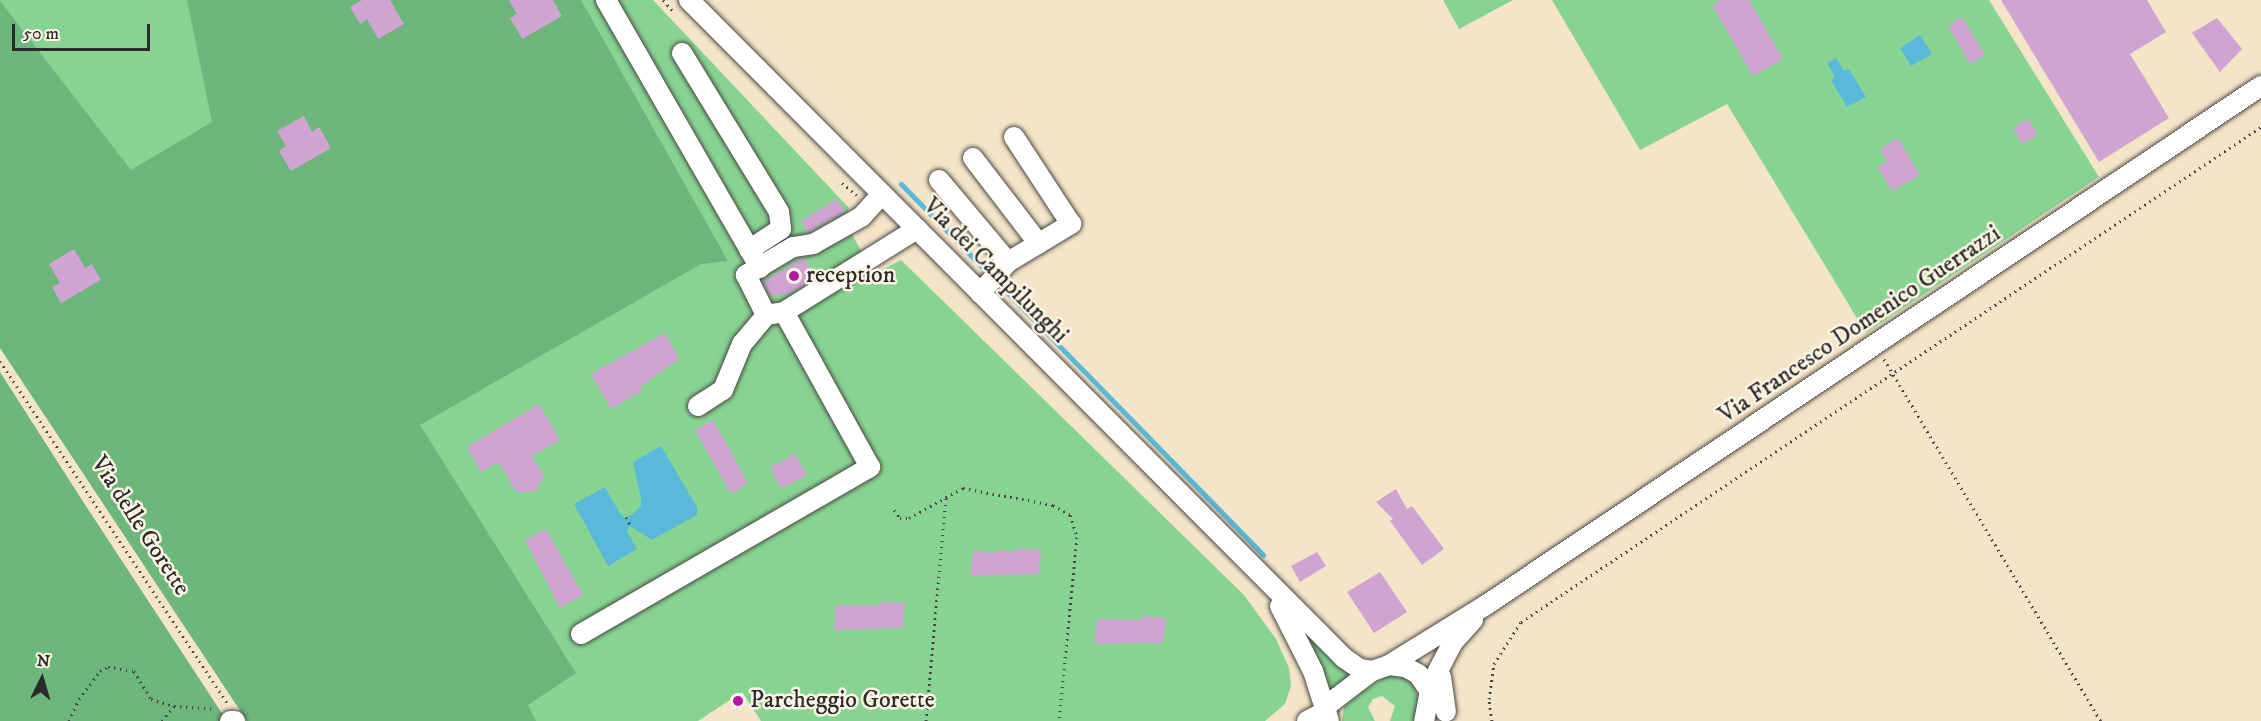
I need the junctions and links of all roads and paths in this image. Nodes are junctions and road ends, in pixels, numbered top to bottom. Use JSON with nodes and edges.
{"nodes":[{"id":1,"x":606,"y":0,"type":"edge"},
{"id":2,"x":689,"y":0,"type":"edge"},
{"id":3,"x":682,"y":53,"type":"dead end"},
{"id":4,"x":2261,"y":86,"type":"edge"},
{"id":5,"x":2261,"y":127,"type":"edge"},
{"id":6,"x":1014,"y":137,"type":"dead end"},
{"id":7,"x":974,"y":158,"type":"dead end"},
{"id":8,"x":939,"y":180,"type":"dead end"},
{"id":9,"x":882,"y":194,"type":"junction"},
{"id":10,"x":917,"y":229,"type":"junction"},
{"id":11,"x":1039,"y":244,"type":"junction"},
{"id":12,"x":749,"y":250,"type":"junction"},
{"id":13,"x":1008,"y":262,"type":"junction"},
{"id":14,"x":760,"y":268,"type":"junction"},
{"id":15,"x":980,"y":293,"type":"junction"},
{"id":16,"x":775,"y":314,"type":"junction"},
{"id":17,"x":1876,"y":345,"type":"junction"},
{"id":18,"x":0,"y":361,"type":"edge"},
{"id":19,"x":1894,"y":375,"type":"junction"},
{"id":20,"x":698,"y":406,"type":"dead end"},
{"id":21,"x":946,"y":497,"type":"junction"},
{"id":22,"x":894,"y":510,"type":"dead end"},
{"id":23,"x":626,"y":517,"type":"dead end"},
{"id":24,"x":630,"y":525,"type":"dead end"},
{"id":25,"x":1263,"y":579,"type":"junction"},
{"id":26,"x":1486,"y":605,"type":"junction"},
{"id":27,"x":581,"y":634,"type":"dead end"},
{"id":28,"x":1381,"y":668,"type":"junction"},
{"id":29,"x":1442,"y":668,"type":"junction"},
{"id":30,"x":1430,"y":689,"type":"junction"},
{"id":31,"x":174,"y":706,"type":"junction"},
{"id":32,"x":1328,"y":713,"type":"edge"},
{"id":33,"x":231,"y":714,"type":"edge"},
{"id":34,"x":1448,"y":717,"type":"edge"},
{"id":35,"x":69,"y":721,"type":"edge"},
{"id":36,"x":162,"y":721,"type":"edge"},
{"id":37,"x":926,"y":721,"type":"edge"},
{"id":38,"x":1059,"y":721,"type":"edge"},
{"id":39,"x":1307,"y":721,"type":"edge"},
{"id":40,"x":1424,"y":721,"type":"edge"},
{"id":41,"x":1492,"y":721,"type":"edge"},
{"id":42,"x":2101,"y":721,"type":"edge"}],
"edges":[{"from":1,"to":12,"type":"street"},
{"from":2,"to":9,"type":"street","name":"Via dei Campilunghi"},
{"from":3,"to":12,"type":"street"},
{"from":4,"to":17,"type":"street","name":"Via Francesco Domenico Guerrazzi"},
{"from":5,"to":19,"type":"path"},
{"from":6,"to":11,"type":"street"},
{"from":7,"to":11,"type":"street"},
{"from":8,"to":13,"type":"street"},
{"from":9,"to":10,"type":"street","name":"Via dei Campilunghi"},
{"from":9,"to":14,"type":"street"},
{"from":10,"to":15,"type":"street","name":"Via dei Campilunghi"},
{"from":10,"to":16,"type":"street"},
{"from":11,"to":13,"type":"street"},
{"from":12,"to":14,"type":"street"},
{"from":13,"to":15,"type":"street"},
{"from":14,"to":16,"type":"street"},
{"from":15,"to":25,"type":"street","name":"Via dei Campilunghi"},
{"from":16,"to":20,"type":"street"},
{"from":16,"to":27,"type":"street"},
{"from":17,"to":19,"type":"path"},
{"from":17,"to":26,"type":"street","name":"Via Francesco Domenico Guerrazzi"},
{"from":18,"to":33,"type":"path","name":"Via delle Gorette"},
{"from":19,"to":41,"type":"path"},
{"from":19,"to":42,"type":"path"},
{"from":21,"to":22,"type":"path"},
{"from":21,"to":37,"type":"path"},
{"from":21,"to":38,"type":"path"},
{"from":23,"to":24,"type":"path"},
{"from":25,"to":28,"type":"street","name":"Via dei Campilunghi"},
{"from":25,"to":32,"type":"street","name":"Via dei Campilunghi"},
{"from":26,"to":28,"type":"street","name":"Via Francesco Domenico Guerrazzi"},
{"from":26,"to":29,"type":"street","name":"Via Francesco Domenico Guerrazzi"},
{"from":28,"to":30,"type":"street","name":"Via dei Campilunghi"},
{"from":28,"to":32,"type":"street","name":"Via Francesco Domenico Guerrazzi"},
{"from":29,"to":30,"type":"street","name":"Via Francesco Domenico Guerrazzi"},
{"from":29,"to":34,"type":"street"},
{"from":30,"to":34,"type":"street","name":"Via dei Campilunghi"},
{"from":30,"to":40,"type":"street"},
{"from":31,"to":33,"type":"path"},
{"from":31,"to":35,"type":"path"},
{"from":31,"to":36,"type":"path"},
{"from":32,"to":39,"type":"street"}]}
